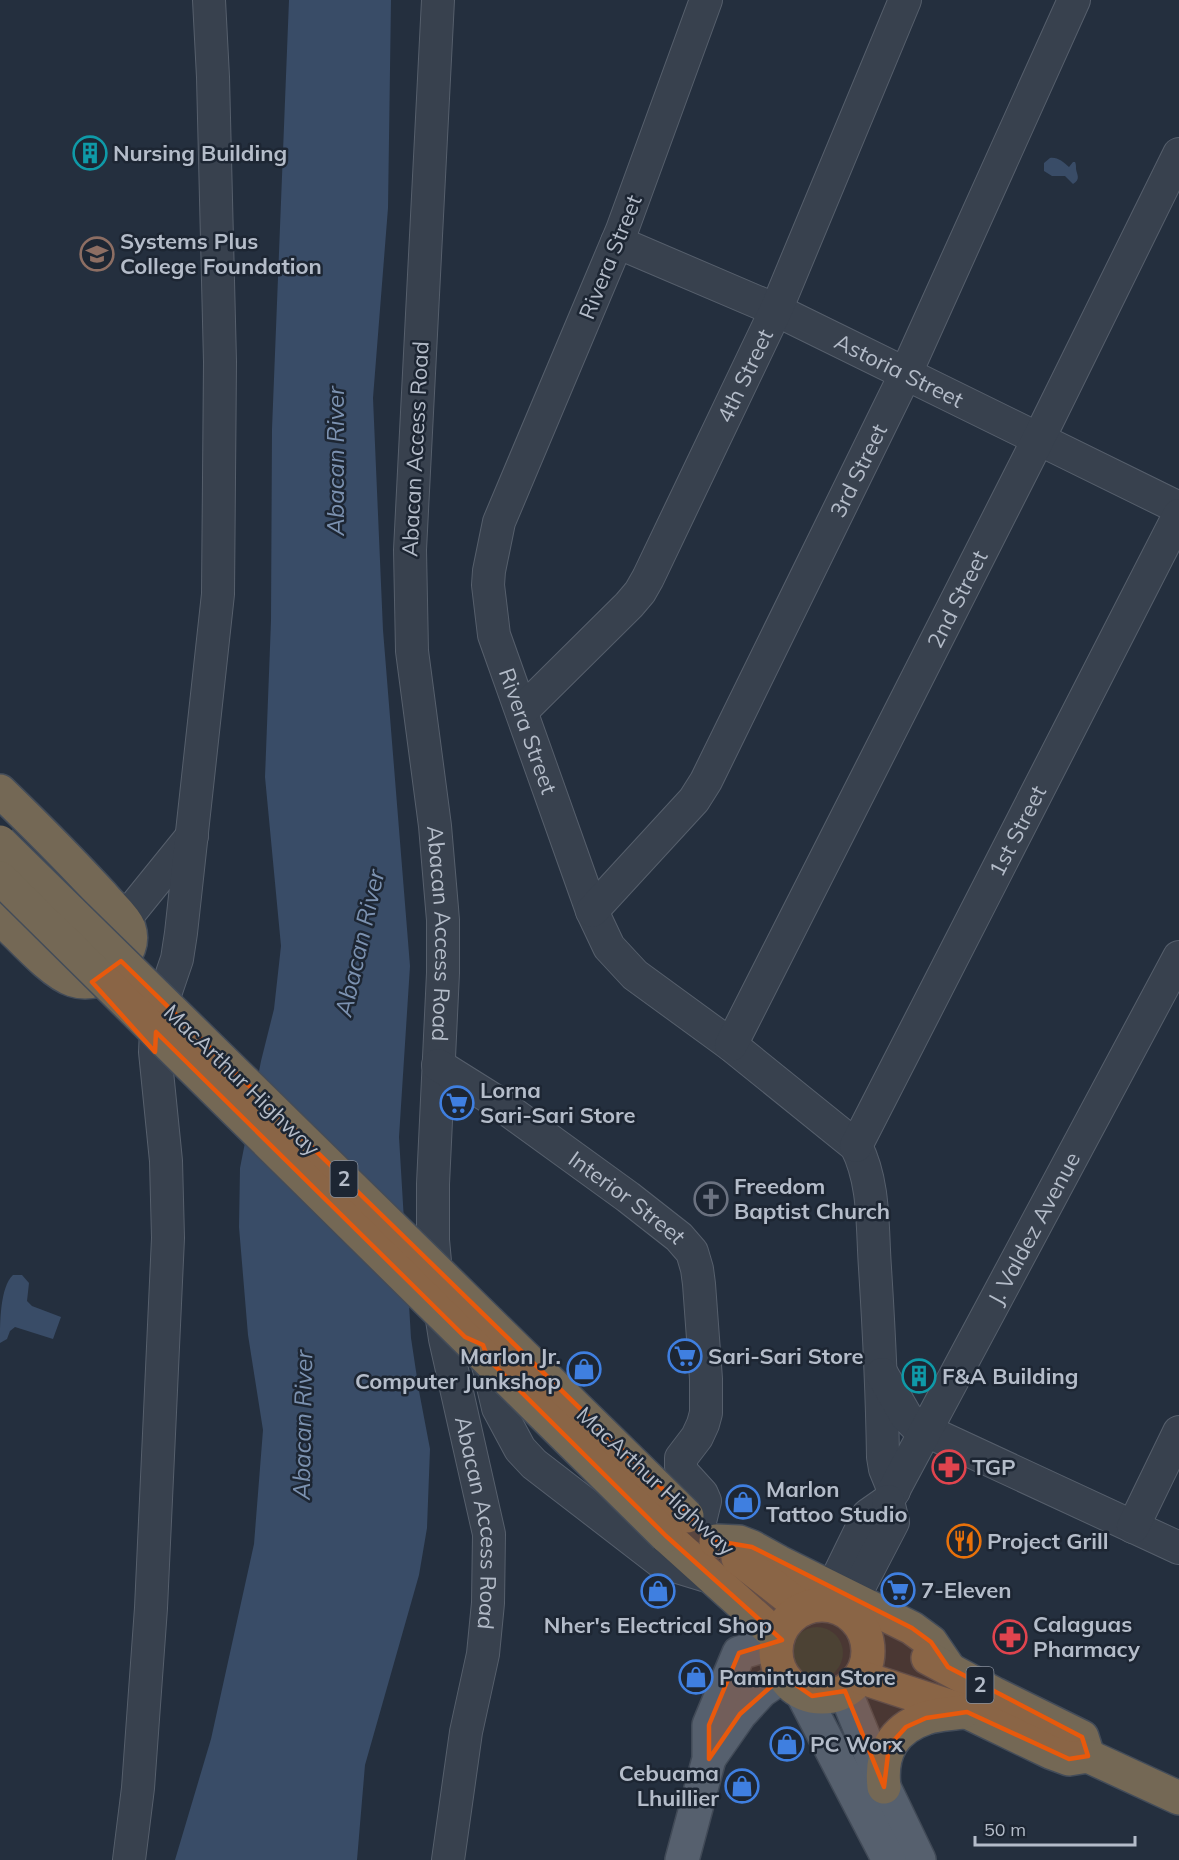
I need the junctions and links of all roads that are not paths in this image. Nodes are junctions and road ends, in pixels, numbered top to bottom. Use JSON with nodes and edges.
{"nodes":[{"id":1,"x":210,"y":0,"type":"edge"},
{"id":2,"x":438,"y":0,"type":"edge"},
{"id":3,"x":706,"y":0,"type":"edge"},
{"id":4,"x":905,"y":0,"type":"edge"},
{"id":5,"x":1074,"y":0,"type":"edge"},
{"id":6,"x":1179,"y":154,"type":"edge"},
{"id":7,"x":617,"y":242,"type":"junction"},
{"id":8,"x":776,"y":310,"type":"junction"},
{"id":9,"x":905,"y":375,"type":"junction"},
{"id":10,"x":1038,"y":439,"type":"junction"},
{"id":11,"x":1179,"y":508,"type":"edge"},
{"id":12,"x":1179,"y":515,"type":"edge"},
{"id":13,"x":522,"y":711,"type":"junction"},
{"id":14,"x":0,"y":791,"type":"edge"},
{"id":15,"x":192,"y":836,"type":"junction"},
{"id":16,"x":0,"y":842,"type":"edge"},
{"id":17,"x":0,"y":878,"type":"edge"},
{"id":18,"x":592,"y":911,"type":"junction"},
{"id":19,"x":0,"y":918,"type":"edge"},
{"id":20,"x":124,"y":920,"type":"junction"},
{"id":21,"x":1179,"y":957,"type":"edge"},
{"id":22,"x":92,"y":982,"type":"junction"},
{"id":23,"x":731,"y":1045,"type":"junction"},
{"id":24,"x":155,"y":1052,"type":"junction"},
{"id":25,"x":438,"y":1065,"type":"junction"},
{"id":26,"x":856,"y":1146,"type":"junction"},
{"id":27,"x":433,"y":1240,"type":"junction"},
{"id":28,"x":445,"y":1340,"type":"junction"},
{"id":29,"x":483,"y":1345,"type":"junction"},
{"id":30,"x":882,"y":1373,"type":"junction"},
{"id":31,"x":926,"y":1432,"type":"junction"},
{"id":32,"x":1179,"y":1432,"type":"edge"},
{"id":33,"x":891,"y":1496,"type":"junction"},
{"id":34,"x":1132,"y":1527,"type":"junction"},
{"id":35,"x":692,"y":1530,"type":"junction"},
{"id":36,"x":1179,"y":1548,"type":"edge"},
{"id":37,"x":710,"y":1577,"type":"junction"},
{"id":38,"x":848,"y":1604,"type":"junction"},
{"id":39,"x":803,"y":1609,"type":"junction"},
{"id":40,"x":777,"y":1640,"type":"junction"},
{"id":41,"x":792,"y":1684,"type":"junction"},
{"id":42,"x":852,"y":1684,"type":"junction"},
{"id":43,"x":967,"y":1712,"type":"junction"},
{"id":44,"x":1088,"y":1756,"type":"junction"},
{"id":45,"x":709,"y":1759,"type":"junction"},
{"id":46,"x":884,"y":1787,"type":"junction"},
{"id":47,"x":1179,"y":1798,"type":"edge"},
{"id":48,"x":129,"y":1860,"type":"edge"},
{"id":49,"x":448,"y":1860,"type":"edge"},
{"id":50,"x":682,"y":1860,"type":"edge"},
{"id":51,"x":889,"y":1860,"type":"edge"},
{"id":52,"x":919,"y":1860,"type":"edge"}],
"edges":[{"from":1,"to":15,"type":"street"},
{"from":2,"to":25,"type":"street","name":"Abacan Access Road"},
{"from":3,"to":7,"type":"street","name":"Rivera Street"},
{"from":4,"to":8,"type":"street","name":"4th Street"},
{"from":5,"to":9,"type":"street","name":"3rd Street"},
{"from":6,"to":10,"type":"street","name":"2nd Street"},
{"from":7,"to":8,"type":"street","name":"Astoria Street"},
{"from":7,"to":13,"type":"street","name":"Rivera Street"},
{"from":8,"to":9,"type":"street","name":"Astoria Street"},
{"from":8,"to":13,"type":"street","name":"4th Street"},
{"from":9,"to":10,"type":"street","name":"Astoria Street"},
{"from":9,"to":18,"type":"street","name":"3rd Street"},
{"from":10,"to":11,"type":"street","name":"Astoria Street"},
{"from":10,"to":23,"type":"street","name":"2nd Street"},
{"from":12,"to":26,"type":"street","name":"1st Street"},
{"from":13,"to":18,"type":"street","name":"Rivera Street"},
{"from":14,"to":20,"type":"highway"},
{"from":15,"to":20,"type":"street"},
{"from":15,"to":24,"type":"street"},
{"from":16,"to":35,"type":"highway","name":"MacArthur Highway","number":"2","bridge":true},
{"from":17,"to":35,"type":"highway","name":"MacArthur Highway","number":"2","bridge":true},
{"from":18,"to":23,"type":"street","name":"Rivera Street"},
{"from":19,"to":22,"type":"highway"},
{"from":20,"to":22,"type":"highway"},
{"from":21,"to":31,"type":"street","name":"J. Valdez Avenue"},
{"from":22,"to":24,"type":"street"},
{"from":23,"to":26,"type":"street","name":"Rivera Street"},
{"from":24,"to":48,"type":"street"},
{"from":25,"to":27,"type":"street","name":"Abacan Access Road"},
{"from":25,"to":35,"type":"street","name":"Interior Street"},
{"from":26,"to":30,"type":"street"},
{"from":27,"to":28,"type":"street","name":"Abacan Access Road"},
{"from":27,"to":29,"type":"street"},
{"from":28,"to":29,"type":"street"},
{"from":28,"to":49,"type":"street","name":"Abacan Access Road"},
{"from":29,"to":37,"type":"street"},
{"from":30,"to":31,"type":"street"},
{"from":30,"to":33,"type":"street"},
{"from":31,"to":33,"type":"street","name":"J. Valdez Avenue"},
{"from":31,"to":34,"type":"street"},
{"from":32,"to":34,"type":"street"},
{"from":33,"to":38,"type":"street"},
{"from":34,"to":36,"type":"street"},
{"from":35,"to":37,"type":"highway","name":"MacArthur Highway","number":"2"},
{"from":35,"to":38,"type":"highway"},
{"from":35,"to":39,"type":"highway","name":"MacArthur Highway","number":"2"},
{"from":37,"to":40,"type":"highway","name":"MacArthur Highway","number":"2"},
{"from":38,"to":39,"type":"highway","number":"2"},
{"from":38,"to":42,"type":"highway"},
{"from":38,"to":44,"type":"highway","number":"2"},
{"from":39,"to":40,"type":"highway"},
{"from":40,"to":41,"type":"highway"},
{"from":40,"to":45,"type":"main road"},
{"from":41,"to":42,"type":"highway","number":"2"},
{"from":41,"to":45,"type":"main road"},
{"from":41,"to":51,"type":"main road"},
{"from":42,"to":43,"type":"highway","number":"2"},
{"from":42,"to":46,"type":"main road"},
{"from":43,"to":44,"type":"highway","number":"2"},
{"from":43,"to":46,"type":"highway"},
{"from":44,"to":47,"type":"highway","number":"2"},
{"from":45,"to":50,"type":"main road"},
{"from":46,"to":52,"type":"main road"}]}
